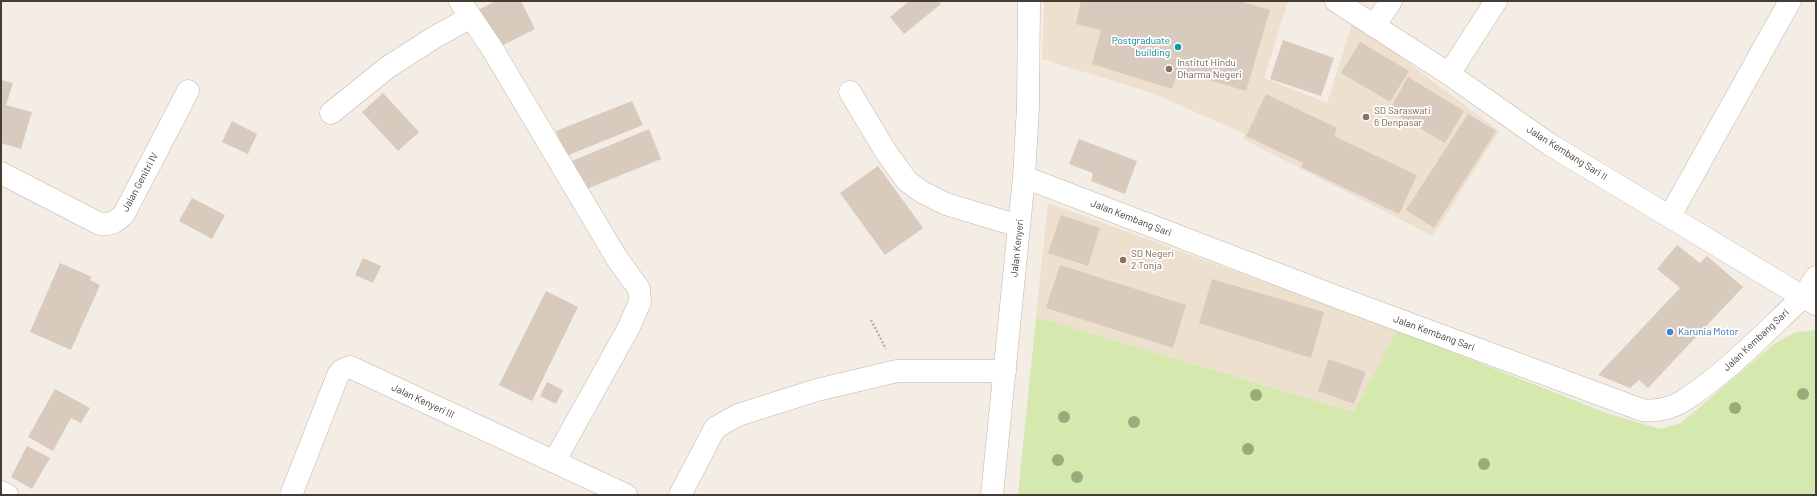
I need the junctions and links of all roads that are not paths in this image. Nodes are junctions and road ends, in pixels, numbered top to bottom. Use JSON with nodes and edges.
{"nodes":[{"id":1,"x":1029,"y":1,"type":"edge"},
{"id":2,"x":1336,"y":1,"type":"edge"},
{"id":3,"x":1391,"y":1,"type":"edge"},
{"id":4,"x":1496,"y":1,"type":"edge"},
{"id":5,"x":1790,"y":1,"type":"edge"},
{"id":6,"x":466,"y":9,"type":"edge"},
{"id":7,"x":1374,"y":26,"type":"junction"},
{"id":8,"x":1449,"y":74,"type":"junction"},
{"id":9,"x":188,"y":91,"type":"dead end"},
{"id":10,"x":850,"y":92,"type":"dead end"},
{"id":11,"x":331,"y":113,"type":"dead end"},
{"id":12,"x":1,"y":173,"type":"edge"},
{"id":13,"x":1024,"y":177,"type":"junction"},
{"id":14,"x":1670,"y":216,"type":"junction"},
{"id":15,"x":1019,"y":226,"type":"junction"},
{"id":16,"x":1816,"y":277,"type":"edge"},
{"id":17,"x":1810,"y":300,"type":"edge"},
{"id":18,"x":1005,"y":371,"type":"junction"},
{"id":19,"x":554,"y":462,"type":"junction"},
{"id":20,"x":1,"y":492,"type":"edge"},
{"id":21,"x":7,"y":495,"type":"edge"},
{"id":22,"x":291,"y":495,"type":"edge"},
{"id":23,"x":626,"y":495,"type":"edge"},
{"id":24,"x":680,"y":495,"type":"edge"},
{"id":25,"x":992,"y":495,"type":"edge"}],
"edges":[{"from":1,"to":13,"type":"street","name":"Jalan Kenyeri"},
{"from":2,"to":7,"type":"street","name":"Jalan Kembang Sari II"},
{"from":3,"to":7,"type":"street"},
{"from":4,"to":8,"type":"street"},
{"from":5,"to":14,"type":"street"},
{"from":6,"to":11,"type":"street"},
{"from":6,"to":19,"type":"street"},
{"from":7,"to":8,"type":"street","name":"Jalan Kembang Sari II"},
{"from":8,"to":14,"type":"street","name":"Jalan Kembang Sari II"},
{"from":9,"to":12,"type":"street","name":"Jalan Genitri IV"},
{"from":10,"to":15,"type":"street"},
{"from":13,"to":15,"type":"street","name":"Jalan Kenyeri"},
{"from":13,"to":17,"type":"street","name":"Jalan Kembang Sari"},
{"from":14,"to":17,"type":"street","name":"Jalan Kembang Sari II"},
{"from":15,"to":18,"type":"street","name":"Jalan Kenyeri"},
{"from":16,"to":17,"type":"street","name":"Jalan Kembang Sari"},
{"from":18,"to":24,"type":"street"},
{"from":18,"to":25,"type":"street","name":"Jalan Kenyeri"},
{"from":19,"to":22,"type":"street","name":"Jalan Kenyeri III"},
{"from":19,"to":23,"type":"street","name":"Jalan Kenyeri III"},
{"from":20,"to":21,"type":"street"}]}
